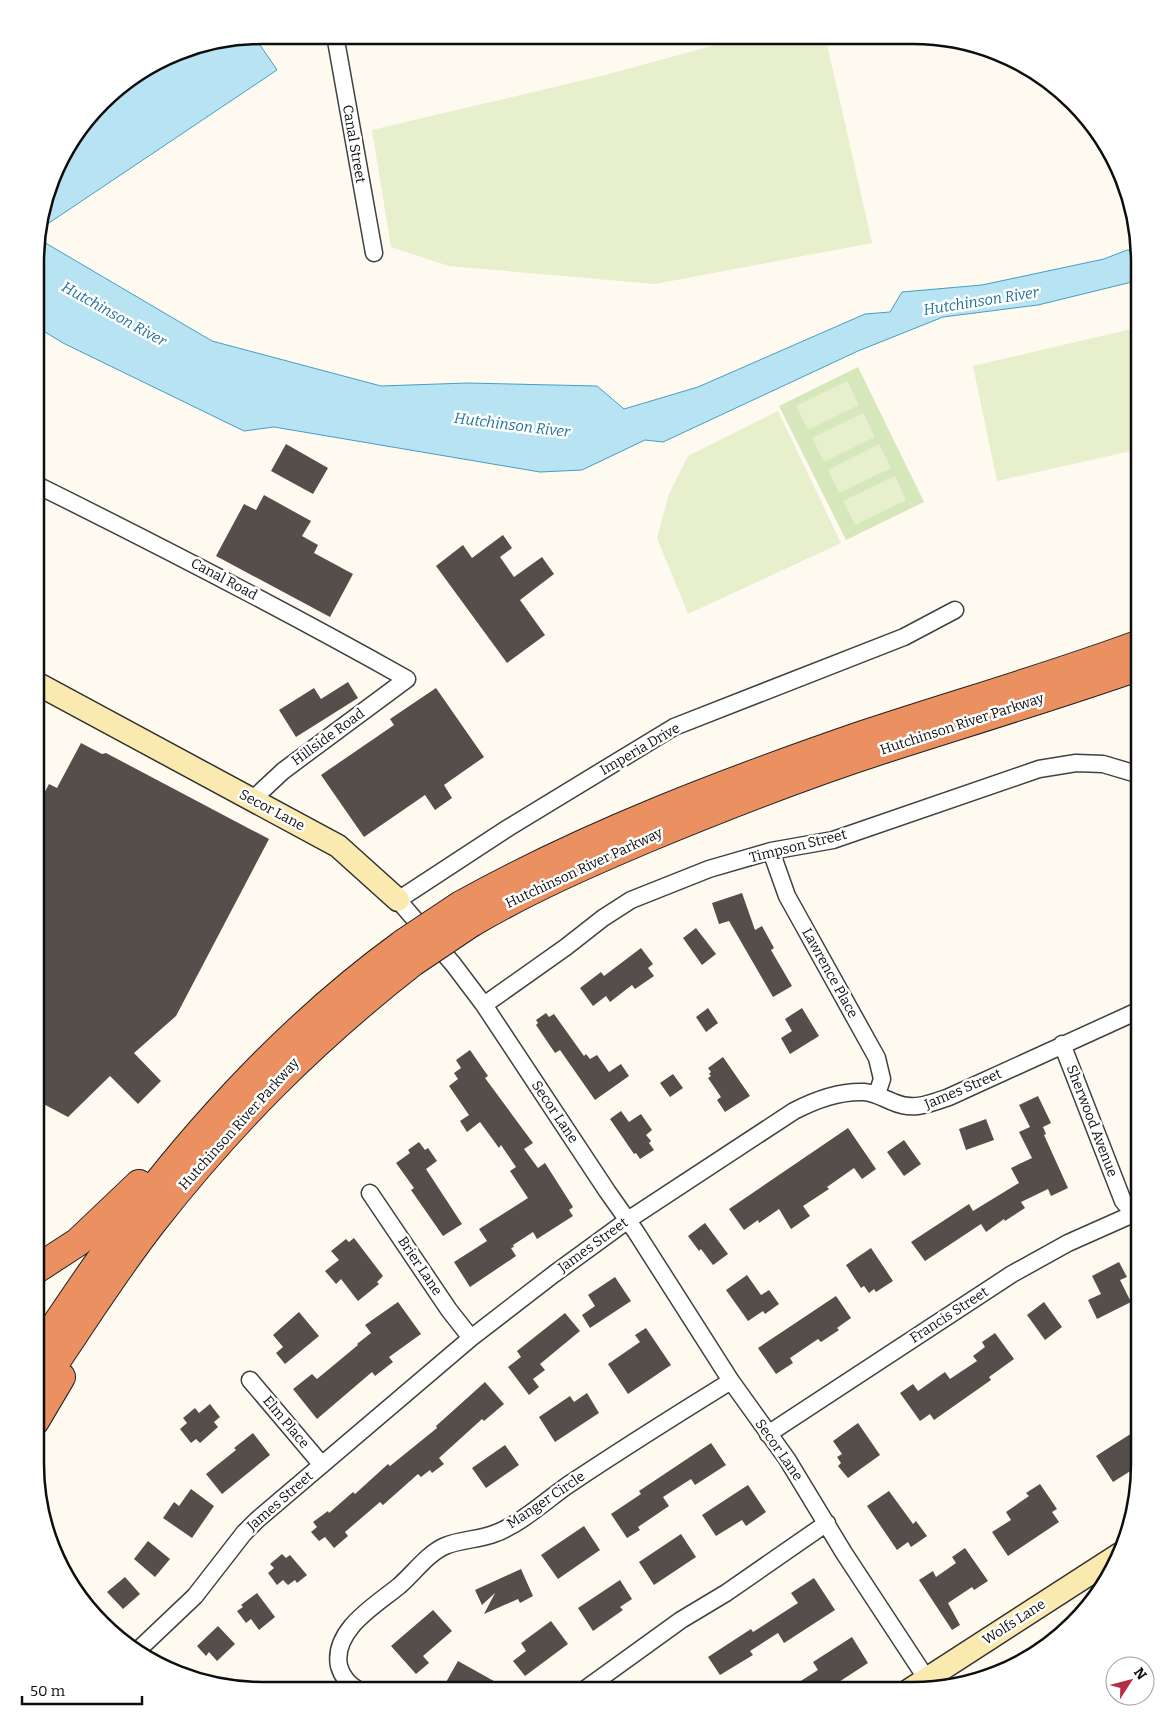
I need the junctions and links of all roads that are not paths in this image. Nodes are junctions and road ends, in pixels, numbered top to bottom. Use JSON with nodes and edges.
{"nodes":[{"id":1,"x":337,"y":44,"type":"edge"},
{"id":2,"x":374,"y":254,"type":"dead end"},
{"id":3,"x":44,"y":488,"type":"edge"},
{"id":4,"x":955,"y":610,"type":"dead end"},
{"id":5,"x":1131,"y":647,"type":"edge"},
{"id":6,"x":1131,"y":669,"type":"edge"},
{"id":7,"x":407,"y":679,"type":"joint"},
{"id":8,"x":44,"y":687,"type":"edge"},
{"id":9,"x":1131,"y":772,"type":"edge"},
{"id":10,"x":252,"y":800,"type":"junction"},
{"id":11,"x":771,"y":851,"type":"junction"},
{"id":12,"x":398,"y":900,"type":"junction"},
{"id":13,"x":466,"y":914,"type":"junction"},
{"id":14,"x":408,"y":952,"type":"junction"},
{"id":15,"x":484,"y":1004,"type":"junction"},
{"id":16,"x":1131,"y":1014,"type":"edge"},
{"id":17,"x":1062,"y":1044,"type":"junction"},
{"id":18,"x":877,"y":1094,"type":"junction"},
{"id":19,"x":193,"y":1140,"type":"junction"},
{"id":20,"x":370,"y":1193,"type":"dead end"},
{"id":21,"x":1131,"y":1208,"type":"edge"},
{"id":22,"x":1131,"y":1218,"type":"edge"},
{"id":23,"x":628,"y":1220,"type":"junction"},
{"id":24,"x":44,"y":1264,"type":"edge"},
{"id":25,"x":94,"y":1306,"type":"junction"},
{"id":26,"x":470,"y":1338,"type":"junction"},
{"id":27,"x":44,"y":1343,"type":"edge"},
{"id":28,"x":44,"y":1379,"type":"edge"},
{"id":29,"x":250,"y":1380,"type":"dead end"},
{"id":30,"x":731,"y":1381,"type":"junction"},
{"id":31,"x":44,"y":1406,"type":"edge"},
{"id":32,"x":768,"y":1434,"type":"junction"},
{"id":33,"x":322,"y":1465,"type":"junction"},
{"id":34,"x":827,"y":1523,"type":"junction"},
{"id":35,"x":1109,"y":1562,"type":"edge"},
{"id":36,"x":141,"y":1647,"type":"edge"},
{"id":37,"x":932,"y":1681,"type":"edge"},
{"id":38,"x":348,"y":1682,"type":"edge"},
{"id":39,"x":595,"y":1682,"type":"edge"},
{"id":40,"x":929,"y":1682,"type":"edge"}],
"edges":[{"from":1,"to":2,"type":"street","name":"Canal Street"},
{"from":3,"to":7,"type":"street","name":"Canal Road"},
{"from":4,"to":12,"type":"street","name":"Imperia Drive"},
{"from":5,"to":13,"type":"highway","name":"Hutchinson River Parkway"},
{"from":6,"to":13,"type":"highway","name":"Hutchinson River Parkway"},
{"from":7,"to":10,"type":"street","name":"Hillside Road"},
{"from":8,"to":10,"type":"street","name":"Secor Lane"},
{"from":9,"to":11,"type":"street","name":"Timpson Street"},
{"from":10,"to":12,"type":"street","name":"Secor Lane"},
{"from":11,"to":15,"type":"street","name":"Timpson Street"},
{"from":11,"to":18,"type":"street","name":"Lawrence Place"},
{"from":12,"to":15,"type":"street","name":"Secor Lane"},
{"from":13,"to":14,"type":"highway","name":"Hutchinson River Parkway","bridge":true},
{"from":14,"to":19,"type":"highway","name":"Hutchinson River Parkway"},
{"from":14,"to":25,"type":"highway","name":"Hutchinson River Parkway"},
{"from":15,"to":23,"type":"street","name":"Secor Lane"},
{"from":16,"to":17,"type":"street","name":"James Street"},
{"from":17,"to":18,"type":"street","name":"James Street"},
{"from":17,"to":21,"type":"street","name":"Sherwood Avenue"},
{"from":18,"to":23,"type":"street","name":"James Street"},
{"from":19,"to":24,"type":"highway"},
{"from":19,"to":27,"type":"highway","name":"Hutchinson River Parkway"},
{"from":20,"to":26,"type":"street","name":"Brier Lane"},
{"from":22,"to":32,"type":"street","name":"Francis Street"},
{"from":23,"to":26,"type":"street","name":"James Street"},
{"from":23,"to":30,"type":"street","name":"Secor Lane"},
{"from":25,"to":28,"type":"highway","name":"Hutchinson River Parkway"},
{"from":25,"to":31,"type":"highway"},
{"from":26,"to":33,"type":"street","name":"James Street"},
{"from":29,"to":33,"type":"street","name":"Elm Place"},
{"from":30,"to":32,"type":"street","name":"Secor Lane"},
{"from":30,"to":38,"type":"street","name":"Manger Circle"},
{"from":32,"to":34,"type":"street","name":"Secor Lane"},
{"from":33,"to":36,"type":"street","name":"James Street"},
{"from":34,"to":39,"type":"street"},
{"from":34,"to":40,"type":"street","name":"Secor Lane"},
{"from":35,"to":37,"type":"street","name":"Wolfs Lane"}]}
